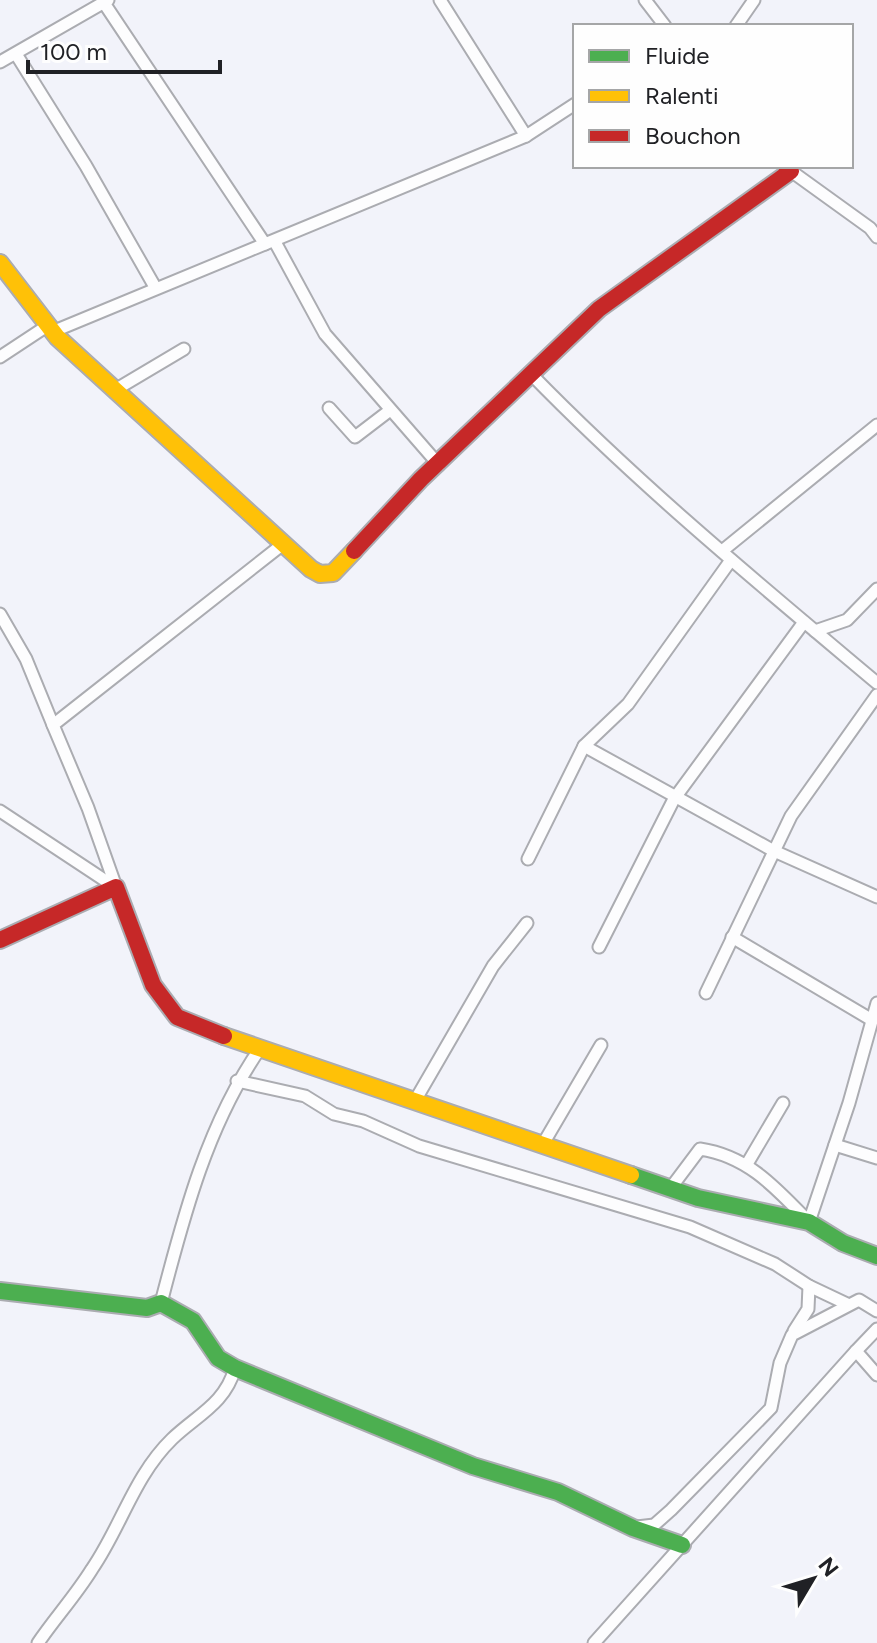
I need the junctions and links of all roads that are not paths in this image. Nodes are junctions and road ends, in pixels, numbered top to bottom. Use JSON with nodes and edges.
{"nodes":[{"id":1,"x":440,"y":0,"type":"edge"},
{"id":2,"x":645,"y":0,"type":"edge"},
{"id":3,"x":754,"y":0,"type":"edge"},
{"id":4,"x":106,"y":1,"type":"edge"},
{"id":5,"x":663,"y":24,"type":"edge"},
{"id":6,"x":737,"y":24,"type":"edge"},
{"id":7,"x":16,"y":54,"type":"junction"},
{"id":8,"x":0,"y":62,"type":"edge"},
{"id":9,"x":573,"y":105,"type":"edge"},
{"id":10,"x":526,"y":136,"type":"junction"},
{"id":11,"x":788,"y":168,"type":"edge"},
{"id":12,"x":877,"y":237,"type":"edge"},
{"id":13,"x":270,"y":243,"type":"junction"},
{"id":14,"x":0,"y":263,"type":"edge"},
{"id":15,"x":155,"y":287,"type":"junction"},
{"id":16,"x":50,"y":329,"type":"junction"},
{"id":17,"x":184,"y":349,"type":"dead end"},
{"id":18,"x":0,"y":357,"type":"edge"},
{"id":19,"x":530,"y":373,"type":"junction"},
{"id":20,"x":115,"y":390,"type":"junction"},
{"id":21,"x":329,"y":408,"type":"dead end"},
{"id":22,"x":389,"y":411,"type":"junction"},
{"id":23,"x":877,"y":425,"type":"edge"},
{"id":24,"x":439,"y":465,"type":"junction"},
{"id":25,"x":283,"y":544,"type":"junction"},
{"id":26,"x":727,"y":555,"type":"junction"},
{"id":27,"x":877,"y":589,"type":"edge"},
{"id":28,"x":0,"y":614,"type":"edge"},
{"id":29,"x":804,"y":622,"type":"junction"},
{"id":30,"x":815,"y":631,"type":"junction"},
{"id":31,"x":877,"y":683,"type":"edge"},
{"id":32,"x":877,"y":695,"type":"edge"},
{"id":33,"x":53,"y":725,"type":"junction"},
{"id":34,"x":584,"y":746,"type":"junction"},
{"id":35,"x":674,"y":799,"type":"junction"},
{"id":36,"x":0,"y":811,"type":"edge"},
{"id":37,"x":774,"y":851,"type":"junction"},
{"id":38,"x":528,"y":859,"type":"dead end"},
{"id":39,"x":116,"y":887,"type":"junction"},
{"id":40,"x":877,"y":897,"type":"edge"},
{"id":41,"x":527,"y":923,"type":"dead end"},
{"id":42,"x":732,"y":937,"type":"junction"},
{"id":43,"x":0,"y":940,"type":"edge"},
{"id":44,"x":599,"y":947,"type":"dead end"},
{"id":45,"x":706,"y":993,"type":"dead end"},
{"id":46,"x":877,"y":1003,"type":"edge"},
{"id":47,"x":872,"y":1020,"type":"junction"},
{"id":48,"x":601,"y":1045,"type":"dead end"},
{"id":49,"x":261,"y":1047,"type":"junction"},
{"id":50,"x":863,"y":1055,"type":"junction"},
{"id":51,"x":877,"y":1060,"type":"edge"},
{"id":52,"x":237,"y":1081,"type":"junction"},
{"id":53,"x":416,"y":1099,"type":"junction"},
{"id":54,"x":783,"y":1103,"type":"dead end"},
{"id":55,"x":543,"y":1144,"type":"junction"},
{"id":56,"x":835,"y":1145,"type":"junction"},
{"id":57,"x":877,"y":1158,"type":"edge"},
{"id":58,"x":747,"y":1164,"type":"junction"},
{"id":59,"x":670,"y":1189,"type":"junction"},
{"id":60,"x":809,"y":1222,"type":"junction"},
{"id":61,"x":877,"y":1256,"type":"edge"},
{"id":62,"x":809,"y":1286,"type":"junction"},
{"id":63,"x":0,"y":1291,"type":"edge"},
{"id":64,"x":161,"y":1303,"type":"junction"},
{"id":65,"x":847,"y":1304,"type":"junction"},
{"id":66,"x":877,"y":1311,"type":"edge"},
{"id":67,"x":877,"y":1329,"type":"edge"},
{"id":68,"x":792,"y":1335,"type":"junction"},
{"id":69,"x":856,"y":1351,"type":"junction"},
{"id":70,"x":235,"y":1368,"type":"junction"},
{"id":71,"x":877,"y":1375,"type":"edge"},
{"id":72,"x":633,"y":1528,"type":"junction"},
{"id":73,"x":682,"y":1545,"type":"junction"},
{"id":74,"x":38,"y":1643,"type":"edge"},
{"id":75,"x":594,"y":1643,"type":"edge"}],
"edges":[{"from":1,"to":10,"type":"street"},
{"from":2,"to":5,"type":"street"},
{"from":3,"to":6,"type":"street"},
{"from":4,"to":7,"type":"street"},
{"from":4,"to":13,"type":"street"},
{"from":7,"to":8,"type":"street"},
{"from":7,"to":15,"type":"street"},
{"from":9,"to":10,"type":"street"},
{"from":10,"to":13,"type":"street"},
{"from":11,"to":12,"type":"street"},
{"from":11,"to":19,"type":"street"},
{"from":13,"to":15,"type":"street"},
{"from":13,"to":22,"type":"street"},
{"from":14,"to":16,"type":"street"},
{"from":15,"to":16,"type":"street"},
{"from":16,"to":18,"type":"street"},
{"from":16,"to":20,"type":"street"},
{"from":17,"to":20,"type":"street"},
{"from":19,"to":24,"type":"street"},
{"from":19,"to":26,"type":"street"},
{"from":20,"to":25,"type":"street"},
{"from":21,"to":22,"type":"street"},
{"from":22,"to":24,"type":"street"},
{"from":23,"to":26,"type":"street"},
{"from":24,"to":25,"type":"street"},
{"from":25,"to":33,"type":"street"},
{"from":26,"to":29,"type":"street"},
{"from":26,"to":34,"type":"street"},
{"from":27,"to":30,"type":"street"},
{"from":28,"to":33,"type":"street"},
{"from":29,"to":30,"type":"street"},
{"from":29,"to":35,"type":"street"},
{"from":30,"to":31,"type":"street"},
{"from":32,"to":37,"type":"street"},
{"from":33,"to":39,"type":"street"},
{"from":34,"to":35,"type":"street"},
{"from":34,"to":38,"type":"street"},
{"from":35,"to":37,"type":"street"},
{"from":35,"to":44,"type":"street"},
{"from":36,"to":39,"type":"street"},
{"from":37,"to":40,"type":"street"},
{"from":37,"to":42,"type":"street"},
{"from":39,"to":43,"type":"street"},
{"from":39,"to":49,"type":"street"},
{"from":41,"to":53,"type":"street"},
{"from":42,"to":45,"type":"street"},
{"from":42,"to":47,"type":"street"},
{"from":46,"to":47,"type":"street"},
{"from":47,"to":50,"type":"street"},
{"from":48,"to":55,"type":"street"},
{"from":49,"to":52,"type":"street"},
{"from":49,"to":53,"type":"street"},
{"from":50,"to":51,"type":"street"},
{"from":50,"to":56,"type":"street"},
{"from":52,"to":62,"type":"street"},
{"from":52,"to":64,"type":"street"},
{"from":53,"to":55,"type":"street"},
{"from":54,"to":58,"type":"street"},
{"from":55,"to":59,"type":"street"},
{"from":56,"to":57,"type":"street"},
{"from":56,"to":60,"type":"street"},
{"from":58,"to":59,"type":"street"},
{"from":58,"to":60,"type":"street"},
{"from":59,"to":60,"type":"street"},
{"from":60,"to":61,"type":"street"},
{"from":62,"to":65,"type":"street"},
{"from":62,"to":68,"type":"street"},
{"from":63,"to":64,"type":"street"},
{"from":64,"to":70,"type":"street"},
{"from":65,"to":66,"type":"street"},
{"from":65,"to":68,"type":"street"},
{"from":67,"to":69,"type":"street"},
{"from":68,"to":72,"type":"street"},
{"from":69,"to":71,"type":"street"},
{"from":69,"to":73,"type":"street"},
{"from":70,"to":72,"type":"street"},
{"from":70,"to":74,"type":"street"},
{"from":72,"to":73,"type":"street"},
{"from":73,"to":75,"type":"street"}]}
